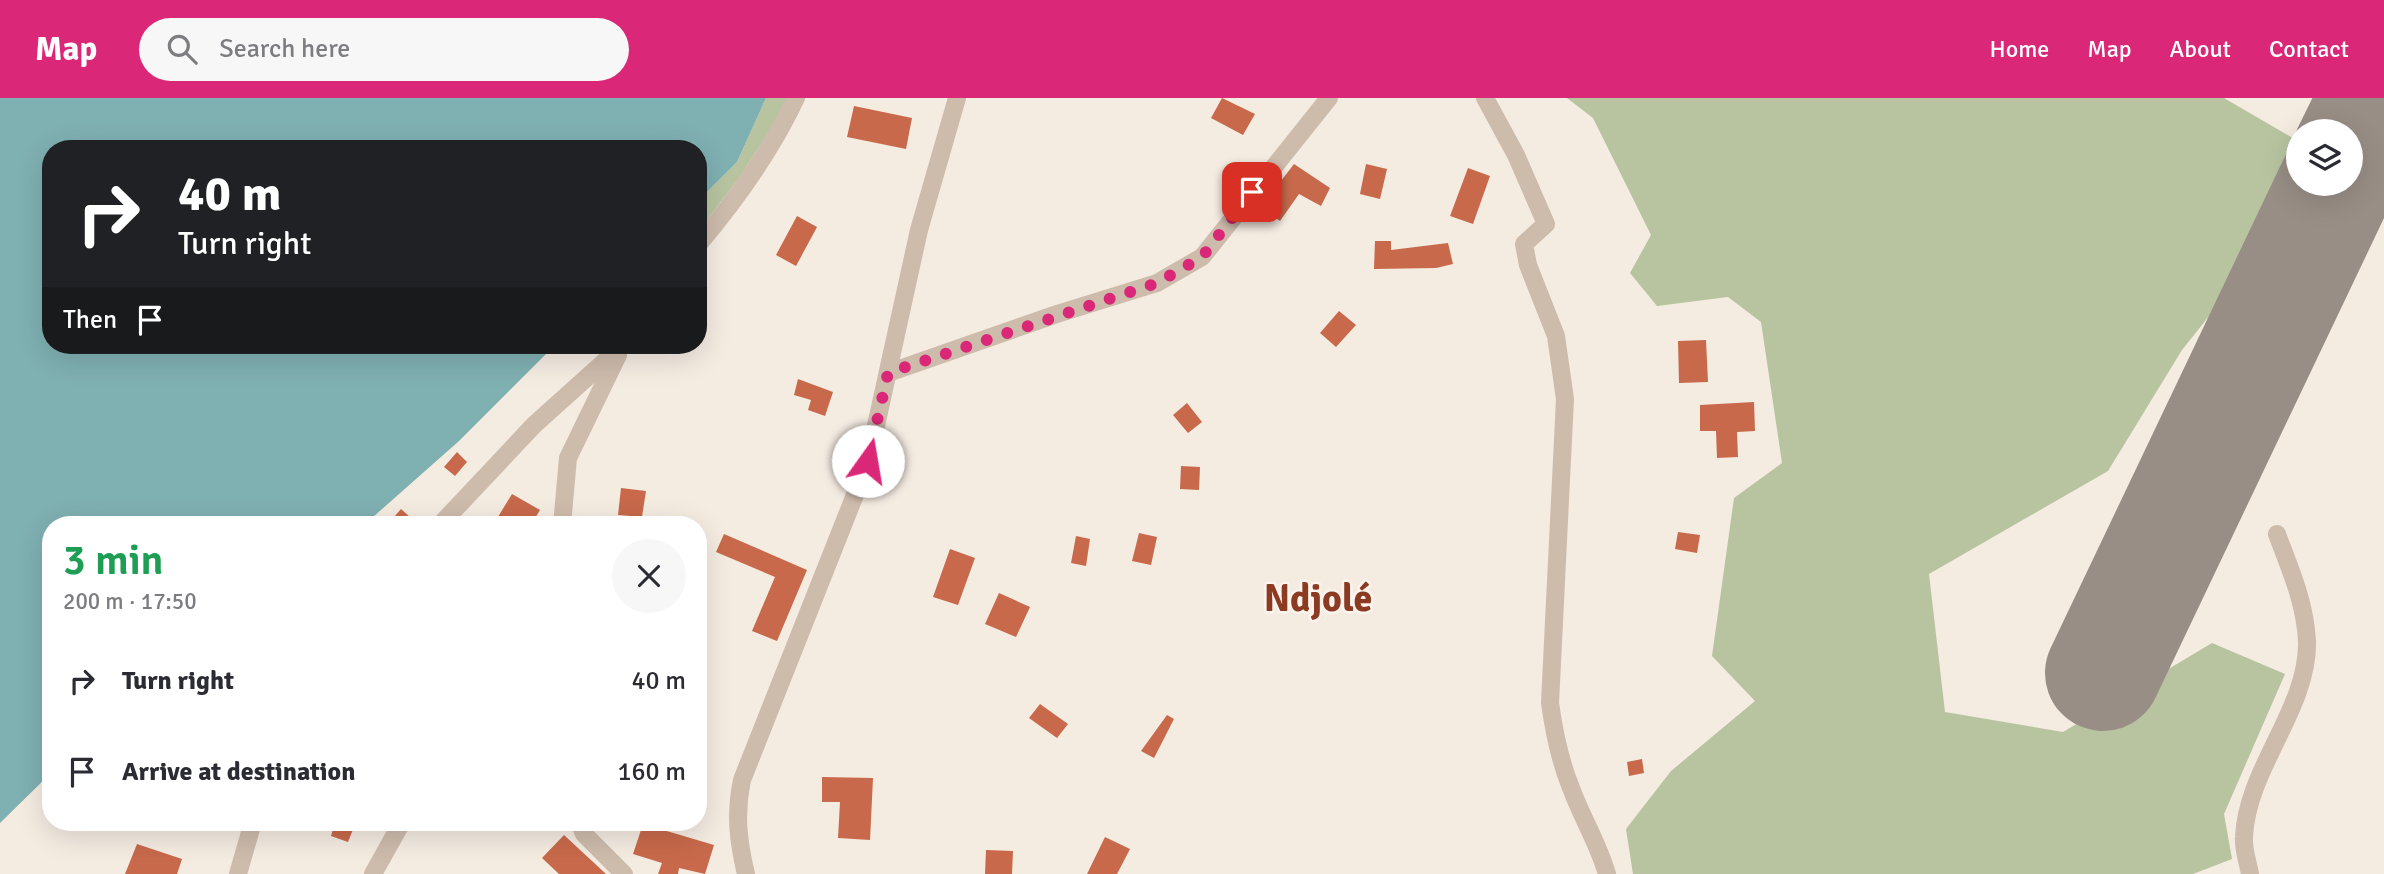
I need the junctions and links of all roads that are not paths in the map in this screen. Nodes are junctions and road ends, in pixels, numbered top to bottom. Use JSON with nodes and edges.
{"nodes":[{"id":1,"x":796,"y":98,"type":"edge"},
{"id":2,"x":957,"y":98,"type":"edge"},
{"id":3,"x":1329,"y":98,"type":"edge"},
{"id":4,"x":1485,"y":98,"type":"edge"},
{"id":5,"x":707,"y":235,"type":"edge"},
{"id":6,"x":613,"y":354,"type":"edge"},
{"id":7,"x":619,"y":354,"type":"edge"},
{"id":8,"x":888,"y":373,"type":"junction"},
{"id":9,"x":448,"y":516,"type":"edge"},
{"id":10,"x":563,"y":516,"type":"edge"},
{"id":11,"x":2277,"y":534,"type":"dead end"},
{"id":12,"x":250,"y":831,"type":"edge"},
{"id":13,"x":397,"y":831,"type":"edge"},
{"id":14,"x":583,"y":831,"type":"edge"},
{"id":15,"x":238,"y":874,"type":"edge"},
{"id":16,"x":373,"y":874,"type":"edge"},
{"id":17,"x":624,"y":874,"type":"edge"},
{"id":18,"x":746,"y":874,"type":"edge"},
{"id":19,"x":1607,"y":874,"type":"edge"},
{"id":20,"x":2250,"y":874,"type":"edge"}],
"edges":[{"from":1,"to":5,"type":"street"},
{"from":2,"to":8,"type":"street"},
{"from":3,"to":8,"type":"street"},
{"from":4,"to":19,"type":"street"},
{"from":6,"to":9,"type":"street"},
{"from":7,"to":10,"type":"street"},
{"from":8,"to":18,"type":"street"},
{"from":11,"to":20,"type":"street"},
{"from":12,"to":15,"type":"street"},
{"from":13,"to":16,"type":"street"},
{"from":14,"to":17,"type":"street"}]}
